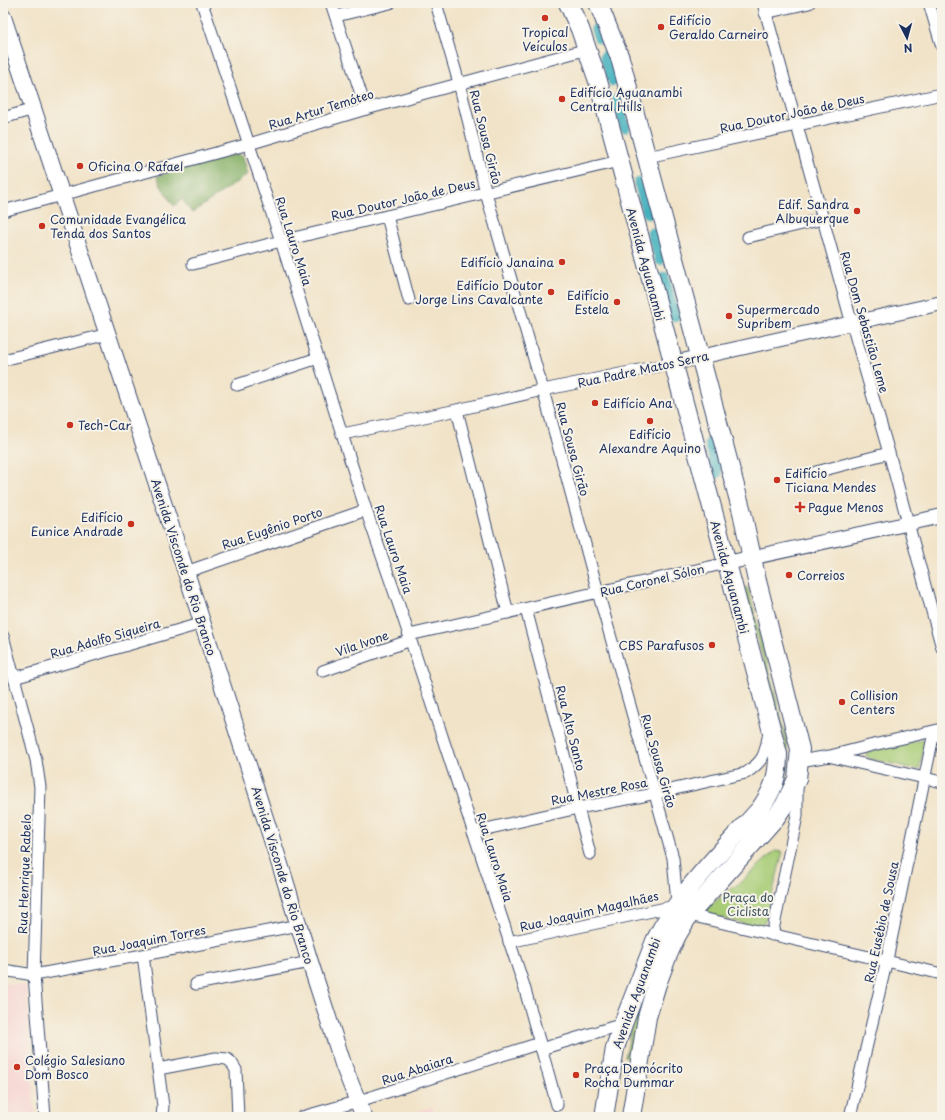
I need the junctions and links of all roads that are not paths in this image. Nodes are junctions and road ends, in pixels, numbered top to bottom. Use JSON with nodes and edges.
{"nodes":[{"id":1,"x":202,"y":3,"type":"edge"},
{"id":2,"x":331,"y":3,"type":"edge"},
{"id":3,"x":390,"y":3,"type":"edge"},
{"id":4,"x":436,"y":3,"type":"edge"},
{"id":5,"x":568,"y":3,"type":"edge"},
{"id":6,"x":598,"y":3,"type":"edge"},
{"id":7,"x":809,"y":3,"type":"edge"},
{"id":8,"x":929,"y":3,"type":"edge"},
{"id":9,"x":764,"y":8,"type":"edge"},
{"id":10,"x":336,"y":16,"type":"junction"},
{"id":11,"x":3,"y":17,"type":"edge"},
{"id":12,"x":942,"y":46,"type":"edge"},
{"id":13,"x":588,"y":49,"type":"junction"},
{"id":14,"x":459,"y":83,"type":"junction"},
{"id":15,"x":942,"y":94,"type":"edge"},
{"id":16,"x":34,"y":109,"type":"junction"},
{"id":17,"x":366,"y":109,"type":"junction"},
{"id":18,"x":3,"y":118,"type":"edge"},
{"id":19,"x":796,"y":125,"type":"junction"},
{"id":20,"x":249,"y":144,"type":"junction"},
{"id":21,"x":647,"y":157,"type":"junction"},
{"id":22,"x":619,"y":161,"type":"junction"},
{"id":23,"x":486,"y":193,"type":"junction"},
{"id":24,"x":61,"y":196,"type":"junction"},
{"id":25,"x":3,"y":211,"type":"edge"},
{"id":26,"x":387,"y":216,"type":"junction"},
{"id":27,"x":823,"y":219,"type":"junction"},
{"id":28,"x":748,"y":237,"type":"dead end"},
{"id":29,"x":281,"y":241,"type":"junction"},
{"id":30,"x":193,"y":264,"type":"dead end"},
{"id":31,"x":409,"y":300,"type":"dead end"},
{"id":32,"x":942,"y":303,"type":"edge"},
{"id":33,"x":852,"y":324,"type":"junction"},
{"id":34,"x":108,"y":334,"type":"junction"},
{"id":35,"x":700,"y":357,"type":"junction"},
{"id":36,"x":318,"y":358,"type":"junction"},
{"id":37,"x":3,"y":360,"type":"edge"},
{"id":38,"x":673,"y":363,"type":"junction"},
{"id":39,"x":237,"y":385,"type":"dead end"},
{"id":40,"x":543,"y":390,"type":"junction"},
{"id":41,"x":456,"y":410,"type":"junction"},
{"id":42,"x":343,"y":434,"type":"junction"},
{"id":43,"x":889,"y":453,"type":"junction"},
{"id":44,"x":816,"y":472,"type":"dead end"},
{"id":45,"x":366,"y":510,"type":"junction"},
{"id":46,"x":942,"y":516,"type":"edge"},
{"id":47,"x":908,"y":524,"type":"junction"},
{"id":48,"x":752,"y":557,"type":"junction"},
{"id":49,"x":727,"y":563,"type":"junction"},
{"id":50,"x":186,"y":572,"type":"junction"},
{"id":51,"x":598,"y":592,"type":"junction"},
{"id":52,"x":526,"y":609,"type":"junction"},
{"id":53,"x":508,"y":613,"type":"junction"},
{"id":54,"x":203,"y":623,"type":"junction"},
{"id":55,"x":3,"y":636,"type":"edge"},
{"id":56,"x":410,"y":638,"type":"junction"},
{"id":57,"x":941,"y":644,"type":"edge"},
{"id":58,"x":323,"y":671,"type":"dead end"},
{"id":59,"x":14,"y":678,"type":"junction"},
{"id":60,"x":770,"y":727,"type":"junction"},
{"id":61,"x":938,"y":730,"type":"edge"},
{"id":62,"x":830,"y":756,"type":"junction"},
{"id":63,"x":799,"y":761,"type":"junction"},
{"id":64,"x":926,"y":778,"type":"junction"},
{"id":65,"x":797,"y":779,"type":"junction"},
{"id":66,"x":942,"y":782,"type":"edge"},
{"id":67,"x":654,"y":793,"type":"junction"},
{"id":68,"x":578,"y":808,"type":"junction"},
{"id":69,"x":473,"y":832,"type":"junction"},
{"id":70,"x":590,"y":854,"type":"dead end"},
{"id":71,"x":680,"y":908,"type":"junction"},
{"id":72,"x":299,"y":925,"type":"junction"},
{"id":73,"x":772,"y":935,"type":"junction"},
{"id":74,"x":509,"y":942,"type":"junction"},
{"id":75,"x":143,"y":955,"type":"junction"},
{"id":76,"x":886,"y":961,"type":"junction"},
{"id":77,"x":310,"y":962,"type":"junction"},
{"id":78,"x":3,"y":970,"type":"edge"},
{"id":79,"x":34,"y":974,"type":"junction"},
{"id":80,"x":942,"y":974,"type":"edge"},
{"id":81,"x":196,"y":984,"type":"dead end"},
{"id":82,"x":623,"y":1024,"type":"junction"},
{"id":83,"x":540,"y":1046,"type":"junction"},
{"id":84,"x":158,"y":1069,"type":"junction"},
{"id":85,"x":359,"y":1101,"type":"junction"},
{"id":86,"x":557,"y":1105,"type":"dead end"},
{"id":87,"x":45,"y":1117,"type":"edge"},
{"id":88,"x":162,"y":1117,"type":"edge"},
{"id":89,"x":238,"y":1117,"type":"edge"},
{"id":90,"x":302,"y":1117,"type":"edge"},
{"id":91,"x":364,"y":1117,"type":"edge"},
{"id":92,"x":604,"y":1117,"type":"edge"},
{"id":93,"x":631,"y":1117,"type":"edge"},
{"id":94,"x":850,"y":1117,"type":"edge"}],
"edges":[{"from":1,"to":20,"type":"street","name":"Rua Lauro Maia"},
{"from":2,"to":10,"type":"street"},
{"from":3,"to":10,"type":"street"},
{"from":4,"to":14,"type":"street","name":"Rua Sousa Girão"},
{"from":5,"to":13,"type":"main road","name":"Avenida Aguanambi"},
{"from":6,"to":21,"type":"main road","name":"Avenida Aguanambi"},
{"from":7,"to":9,"type":"street"},
{"from":8,"to":12,"type":"street"},
{"from":9,"to":19,"type":"street","name":"Rua Dom Sebastião Leme"},
{"from":10,"to":17,"type":"street"},
{"from":11,"to":16,"type":"main road","name":"Avenida Visconde do Rio Branco"},
{"from":13,"to":14,"type":"street","name":"Rua Artur Temóteo"},
{"from":13,"to":22,"type":"main road","name":"Avenida Aguanambi"},
{"from":14,"to":17,"type":"street","name":"Rua Artur Temóteo"},
{"from":14,"to":23,"type":"street","name":"Rua Sousa Girão"},
{"from":15,"to":19,"type":"street","name":"Rua Doutor João de Deus"},
{"from":16,"to":18,"type":"street"},
{"from":16,"to":24,"type":"main road","name":"Avenida Visconde do Rio Branco"},
{"from":17,"to":20,"type":"street","name":"Rua Artur Temóteo"},
{"from":19,"to":21,"type":"street","name":"Rua Doutor João de Deus"},
{"from":19,"to":27,"type":"street","name":"Rua Dom Sebastião Leme"},
{"from":20,"to":24,"type":"street","name":"Rua Artur Temóteo"},
{"from":20,"to":29,"type":"street","name":"Rua Lauro Maia"},
{"from":21,"to":35,"type":"main road","name":"Avenida Aguanambi"},
{"from":22,"to":23,"type":"street","name":"Rua Doutor João de Deus"},
{"from":22,"to":38,"type":"main road","name":"Avenida Aguanambi"},
{"from":23,"to":26,"type":"street","name":"Rua Doutor João de Deus"},
{"from":23,"to":40,"type":"street","name":"Rua Sousa Girão"},
{"from":24,"to":25,"type":"street","name":"Rua Artur Temóteo"},
{"from":24,"to":34,"type":"main road","name":"Avenida Visconde do Rio Branco"},
{"from":26,"to":29,"type":"street","name":"Rua Doutor João de Deus"},
{"from":26,"to":31,"type":"street"},
{"from":27,"to":28,"type":"street"},
{"from":27,"to":33,"type":"street","name":"Rua Dom Sebastião Leme"},
{"from":29,"to":30,"type":"street","name":"Rua Doutor João de Deus"},
{"from":29,"to":36,"type":"street","name":"Rua Lauro Maia"},
{"from":32,"to":33,"type":"street","name":"Rua Padre Matos Serra"},
{"from":33,"to":35,"type":"street","name":"Rua Padre Matos Serra"},
{"from":33,"to":43,"type":"street","name":"Rua Dom Sebastião Leme"},
{"from":34,"to":37,"type":"street"},
{"from":34,"to":50,"type":"main road","name":"Avenida Visconde do Rio Branco"},
{"from":35,"to":38,"type":"street","name":"Rua Padre Matos Serra"},
{"from":35,"to":48,"type":"main road","name":"Avenida Aguanambi"},
{"from":36,"to":39,"type":"street"},
{"from":36,"to":42,"type":"street","name":"Rua Lauro Maia"},
{"from":38,"to":40,"type":"street","name":"Rua Padre Matos Serra"},
{"from":38,"to":49,"type":"main road","name":"Avenida Aguanambi"},
{"from":40,"to":41,"type":"street","name":"Rua Padre Matos Serra"},
{"from":40,"to":51,"type":"street","name":"Rua Sousa Girão"},
{"from":41,"to":42,"type":"street","name":"Rua Padre Matos Serra"},
{"from":41,"to":53,"type":"street"},
{"from":42,"to":45,"type":"street","name":"Rua Lauro Maia"},
{"from":43,"to":44,"type":"street"},
{"from":43,"to":47,"type":"street","name":"Rua Dom Sebastião Leme"},
{"from":45,"to":50,"type":"street","name":"Rua Eugênio Porto"},
{"from":45,"to":56,"type":"street","name":"Rua Lauro Maia"},
{"from":46,"to":47,"type":"street","name":"Rua Coronel Sólon"},
{"from":47,"to":48,"type":"street","name":"Rua Coronel Sólon"},
{"from":47,"to":57,"type":"street","name":"Rua Dom Sebastião Leme"},
{"from":48,"to":49,"type":"street","name":"Rua Coronel Sólon"},
{"from":48,"to":63,"type":"main road","name":"Avenida Aguanambi"},
{"from":49,"to":51,"type":"street","name":"Rua Coronel Sólon"},
{"from":49,"to":60,"type":"main road","name":"Avenida Aguanambi"},
{"from":50,"to":54,"type":"main road","name":"Avenida Visconde do Rio Branco"},
{"from":51,"to":52,"type":"street","name":"Rua Coronel Sólon"},
{"from":51,"to":67,"type":"street","name":"Rua Sousa Girão"},
{"from":52,"to":53,"type":"street","name":"Rua Coronel Sólon"},
{"from":52,"to":68,"type":"street","name":"Rua Alto Santo"},
{"from":53,"to":56,"type":"street","name":"Rua Coronel Sólon"},
{"from":54,"to":59,"type":"street","name":"Rua Adolfo Siqueira"},
{"from":54,"to":72,"type":"main road","name":"Avenida Visconde do Rio Branco"},
{"from":55,"to":59,"type":"street","name":"Rua Henrique Rabelo"},
{"from":56,"to":58,"type":"street","name":"Vila Ivone"},
{"from":56,"to":69,"type":"street","name":"Rua Lauro Maia"},
{"from":59,"to":79,"type":"street","name":"Rua Henrique Rabelo"},
{"from":60,"to":67,"type":"street","name":"Rua Mestre Rosa"},
{"from":60,"to":71,"type":"main road","name":"Avenida Aguanambi"},
{"from":61,"to":62,"type":"street"},
{"from":61,"to":64,"type":"street","name":"Rua Eusébio de Sousa"},
{"from":62,"to":63,"type":"street"},
{"from":62,"to":64,"type":"street"},
{"from":63,"to":65,"type":"main road","name":"Avenida Aguanambi"},
{"from":64,"to":66,"type":"street"},
{"from":64,"to":76,"type":"street","name":"Rua Eusébio de Sousa"},
{"from":65,"to":71,"type":"main road","name":"Avenida Aguanambi"},
{"from":65,"to":73,"type":"street"},
{"from":67,"to":68,"type":"street","name":"Rua Mestre Rosa"},
{"from":67,"to":71,"type":"street","name":"Rua Sousa Girão"},
{"from":68,"to":69,"type":"street","name":"Rua Mestre Rosa"},
{"from":68,"to":70,"type":"street","name":"Rua Alto Santo"},
{"from":69,"to":74,"type":"street","name":"Rua Lauro Maia"},
{"from":71,"to":73,"type":"street","name":"Rua Joaquim Magalhães"},
{"from":71,"to":74,"type":"street","name":"Rua Joaquim Magalhães"},
{"from":71,"to":82,"type":"main road","name":"Avenida Aguanambi"},
{"from":71,"to":93,"type":"main road","name":"Avenida Aguanambi"},
{"from":72,"to":75,"type":"street","name":"Rua Joaquim Torres"},
{"from":72,"to":77,"type":"main road","name":"Avenida Visconde do Rio Branco"},
{"from":73,"to":76,"type":"street","name":"Rua Joaquim Magalhães"},
{"from":74,"to":83,"type":"street","name":"Rua Lauro Maia"},
{"from":75,"to":79,"type":"street","name":"Rua Joaquim Torres"},
{"from":75,"to":84,"type":"street"},
{"from":76,"to":80,"type":"street","name":"Rua Joaquim Magalhães"},
{"from":76,"to":94,"type":"street","name":"Rua Eusébio de Sousa"},
{"from":77,"to":81,"type":"street"},
{"from":77,"to":85,"type":"main road","name":"Avenida Visconde do Rio Branco"},
{"from":78,"to":79,"type":"street","name":"Rua Joaquim Torres"},
{"from":79,"to":87,"type":"street","name":"Rua Henrique Rabelo"},
{"from":82,"to":83,"type":"street","name":"Rua Abaiara"},
{"from":82,"to":92,"type":"main road","name":"Avenida Aguanambi"},
{"from":83,"to":85,"type":"street","name":"Rua Abaiara"},
{"from":83,"to":86,"type":"street","name":"Rua Lauro Maia"},
{"from":84,"to":88,"type":"street"},
{"from":84,"to":89,"type":"street"},
{"from":85,"to":90,"type":"street","name":"Rua Abaiara"},
{"from":85,"to":91,"type":"main road","name":"Avenida Visconde do Rio Branco"}]}
